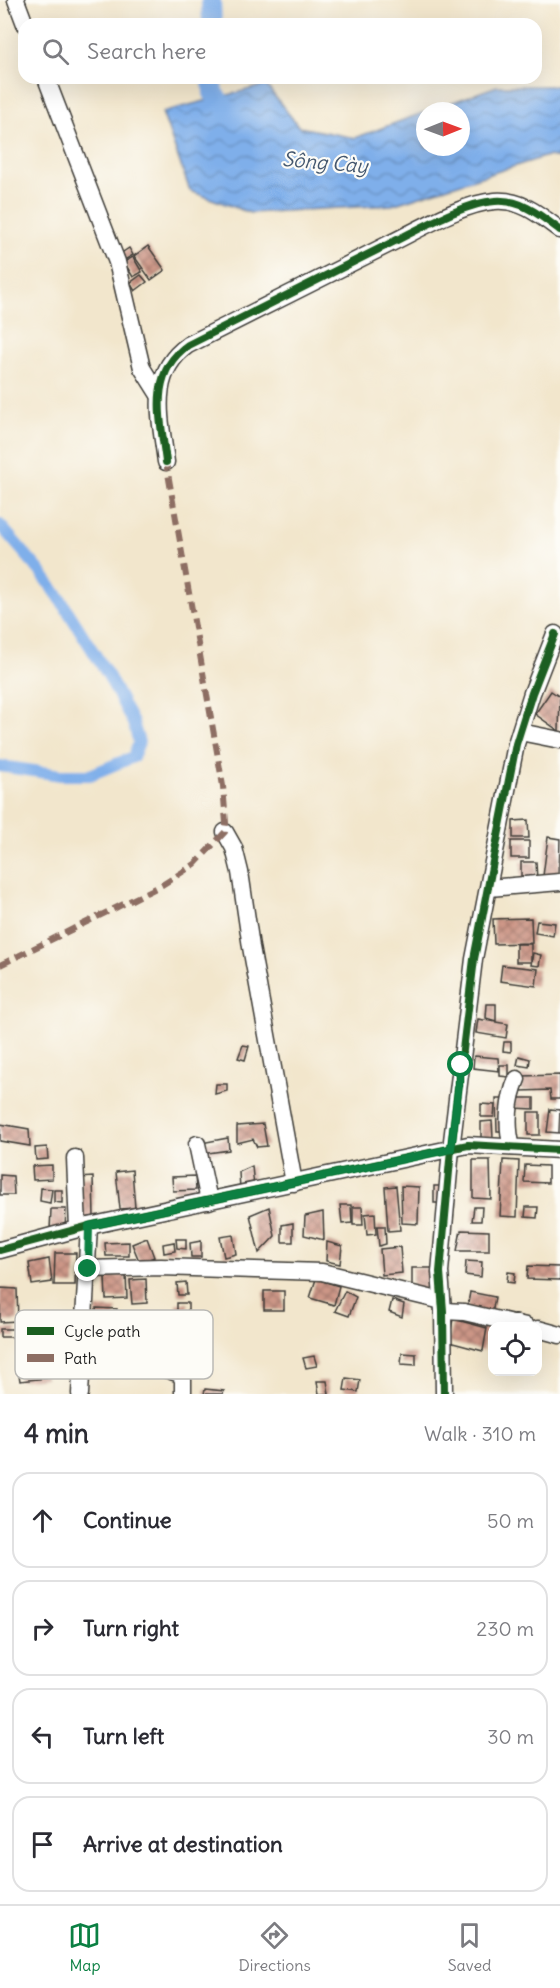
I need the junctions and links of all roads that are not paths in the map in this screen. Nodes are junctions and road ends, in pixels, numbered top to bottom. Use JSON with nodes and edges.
{"nodes":[{"id":1,"x":16,"y":0,"type":"edge"},
{"id":2,"x":23,"y":18,"type":"edge"},
{"id":3,"x":48,"y":84,"type":"edge"},
{"id":4,"x":560,"y":230,"type":"edge"},
{"id":5,"x":159,"y":395,"type":"junction"},
{"id":6,"x":166,"y":462,"type":"dead end"},
{"id":7,"x":555,"y":634,"type":"dead end"},
{"id":8,"x":520,"y":732,"type":"junction"},
{"id":9,"x":560,"y":740,"type":"edge"},
{"id":10,"x":225,"y":832,"type":"dead end"},
{"id":11,"x":560,"y":882,"type":"edge"},
{"id":12,"x":489,"y":888,"type":"junction"},
{"id":13,"x":517,"y":1079,"type":"dead end"},
{"id":14,"x":197,"y":1144,"type":"dead end"},
{"id":15,"x":512,"y":1147,"type":"junction"},
{"id":16,"x":560,"y":1147,"type":"edge"},
{"id":17,"x":451,"y":1149,"type":"junction"},
{"id":18,"x":75,"y":1158,"type":"dead end"},
{"id":19,"x":294,"y":1183,"type":"junction"},
{"id":20,"x":209,"y":1201,"type":"junction"},
{"id":21,"x":83,"y":1227,"type":"junction"},
{"id":22,"x":0,"y":1250,"type":"edge"},
{"id":23,"x":88,"y":1269,"type":"junction"},
{"id":24,"x":443,"y":1306,"type":"junction"},
{"id":25,"x":85,"y":1310,"type":"edge"},
{"id":26,"x":508,"y":1322,"type":"edge"},
{"id":27,"x":542,"y":1330,"type":"edge"},
{"id":28,"x":560,"y":1335,"type":"edge"},
{"id":29,"x":81,"y":1379,"type":"edge"},
{"id":30,"x":182,"y":1379,"type":"edge"},
{"id":31,"x":80,"y":1394,"type":"edge"},
{"id":32,"x":183,"y":1394,"type":"edge"},
{"id":33,"x":444,"y":1394,"type":"edge"}],
"edges":[{"from":1,"to":2,"type":"street"},
{"from":3,"to":5,"type":"street"},
{"from":4,"to":5,"type":"street"},
{"from":5,"to":6,"type":"street"},
{"from":7,"to":8,"type":"street"},
{"from":8,"to":9,"type":"street"},
{"from":8,"to":12,"type":"street"},
{"from":10,"to":19,"type":"street"},
{"from":11,"to":12,"type":"street"},
{"from":12,"to":17,"type":"street"},
{"from":13,"to":15,"type":"street"},
{"from":14,"to":20,"type":"street"},
{"from":15,"to":16,"type":"street"},
{"from":15,"to":17,"type":"street"},
{"from":17,"to":19,"type":"street"},
{"from":17,"to":24,"type":"street"},
{"from":18,"to":21,"type":"street"},
{"from":19,"to":20,"type":"street"},
{"from":20,"to":21,"type":"street"},
{"from":21,"to":22,"type":"street"},
{"from":21,"to":23,"type":"street"},
{"from":23,"to":24,"type":"street"},
{"from":23,"to":25,"type":"street"},
{"from":24,"to":26,"type":"street"},
{"from":24,"to":33,"type":"street"},
{"from":27,"to":28,"type":"street"},
{"from":29,"to":31,"type":"street"},
{"from":30,"to":32,"type":"street"}]}
